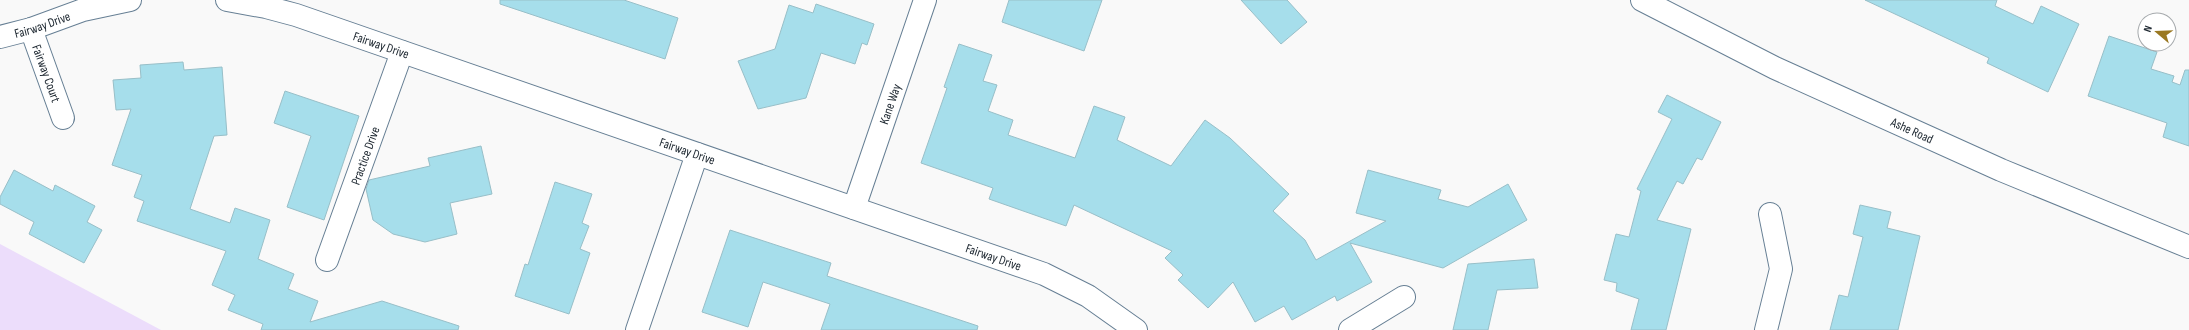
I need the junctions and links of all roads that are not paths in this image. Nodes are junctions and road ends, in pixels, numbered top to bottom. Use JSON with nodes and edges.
{"nodes":[{"id":1,"x":130,"y":0,"type":"edge"},
{"id":2,"x":227,"y":0,"type":"edge"},
{"id":3,"x":925,"y":0,"type":"edge"},
{"id":4,"x":1642,"y":0,"type":"edge"},
{"id":5,"x":31,"y":29,"type":"junction"},
{"id":6,"x":0,"y":37,"type":"edge"},
{"id":7,"x":402,"y":52,"type":"junction"},
{"id":8,"x":63,"y":118,"type":"dead end"},
{"id":9,"x":697,"y":154,"type":"junction"},
{"id":10,"x":854,"y":208,"type":"junction"},
{"id":11,"x":1770,"y":214,"type":"dead end"},
{"id":12,"x":2189,"y":247,"type":"edge"},
{"id":13,"x":327,"y":260,"type":"dead end"},
{"id":14,"x":1404,"y":297,"type":"dead end"},
{"id":15,"x":637,"y":330,"type":"edge"},
{"id":16,"x":1136,"y":330,"type":"edge"},
{"id":17,"x":1350,"y":330,"type":"edge"},
{"id":18,"x":1766,"y":330,"type":"edge"}],
"edges":[{"from":1,"to":5,"type":"street","name":"Fairway Drive"},
{"from":2,"to":7,"type":"street","name":"Fairway Drive"},
{"from":3,"to":10,"type":"street","name":"Kane Way"},
{"from":4,"to":12,"type":"street","name":"Ashe Road"},
{"from":5,"to":6,"type":"street","name":"Fairway Drive"},
{"from":5,"to":8,"type":"street","name":"Fairway Court"},
{"from":7,"to":9,"type":"street","name":"Fairway Drive"},
{"from":7,"to":13,"type":"street","name":"Practice Drive"},
{"from":9,"to":10,"type":"street","name":"Fairway Drive"},
{"from":9,"to":15,"type":"street"},
{"from":10,"to":16,"type":"street","name":"Fairway Drive"},
{"from":11,"to":18,"type":"street"},
{"from":14,"to":17,"type":"street"}]}
